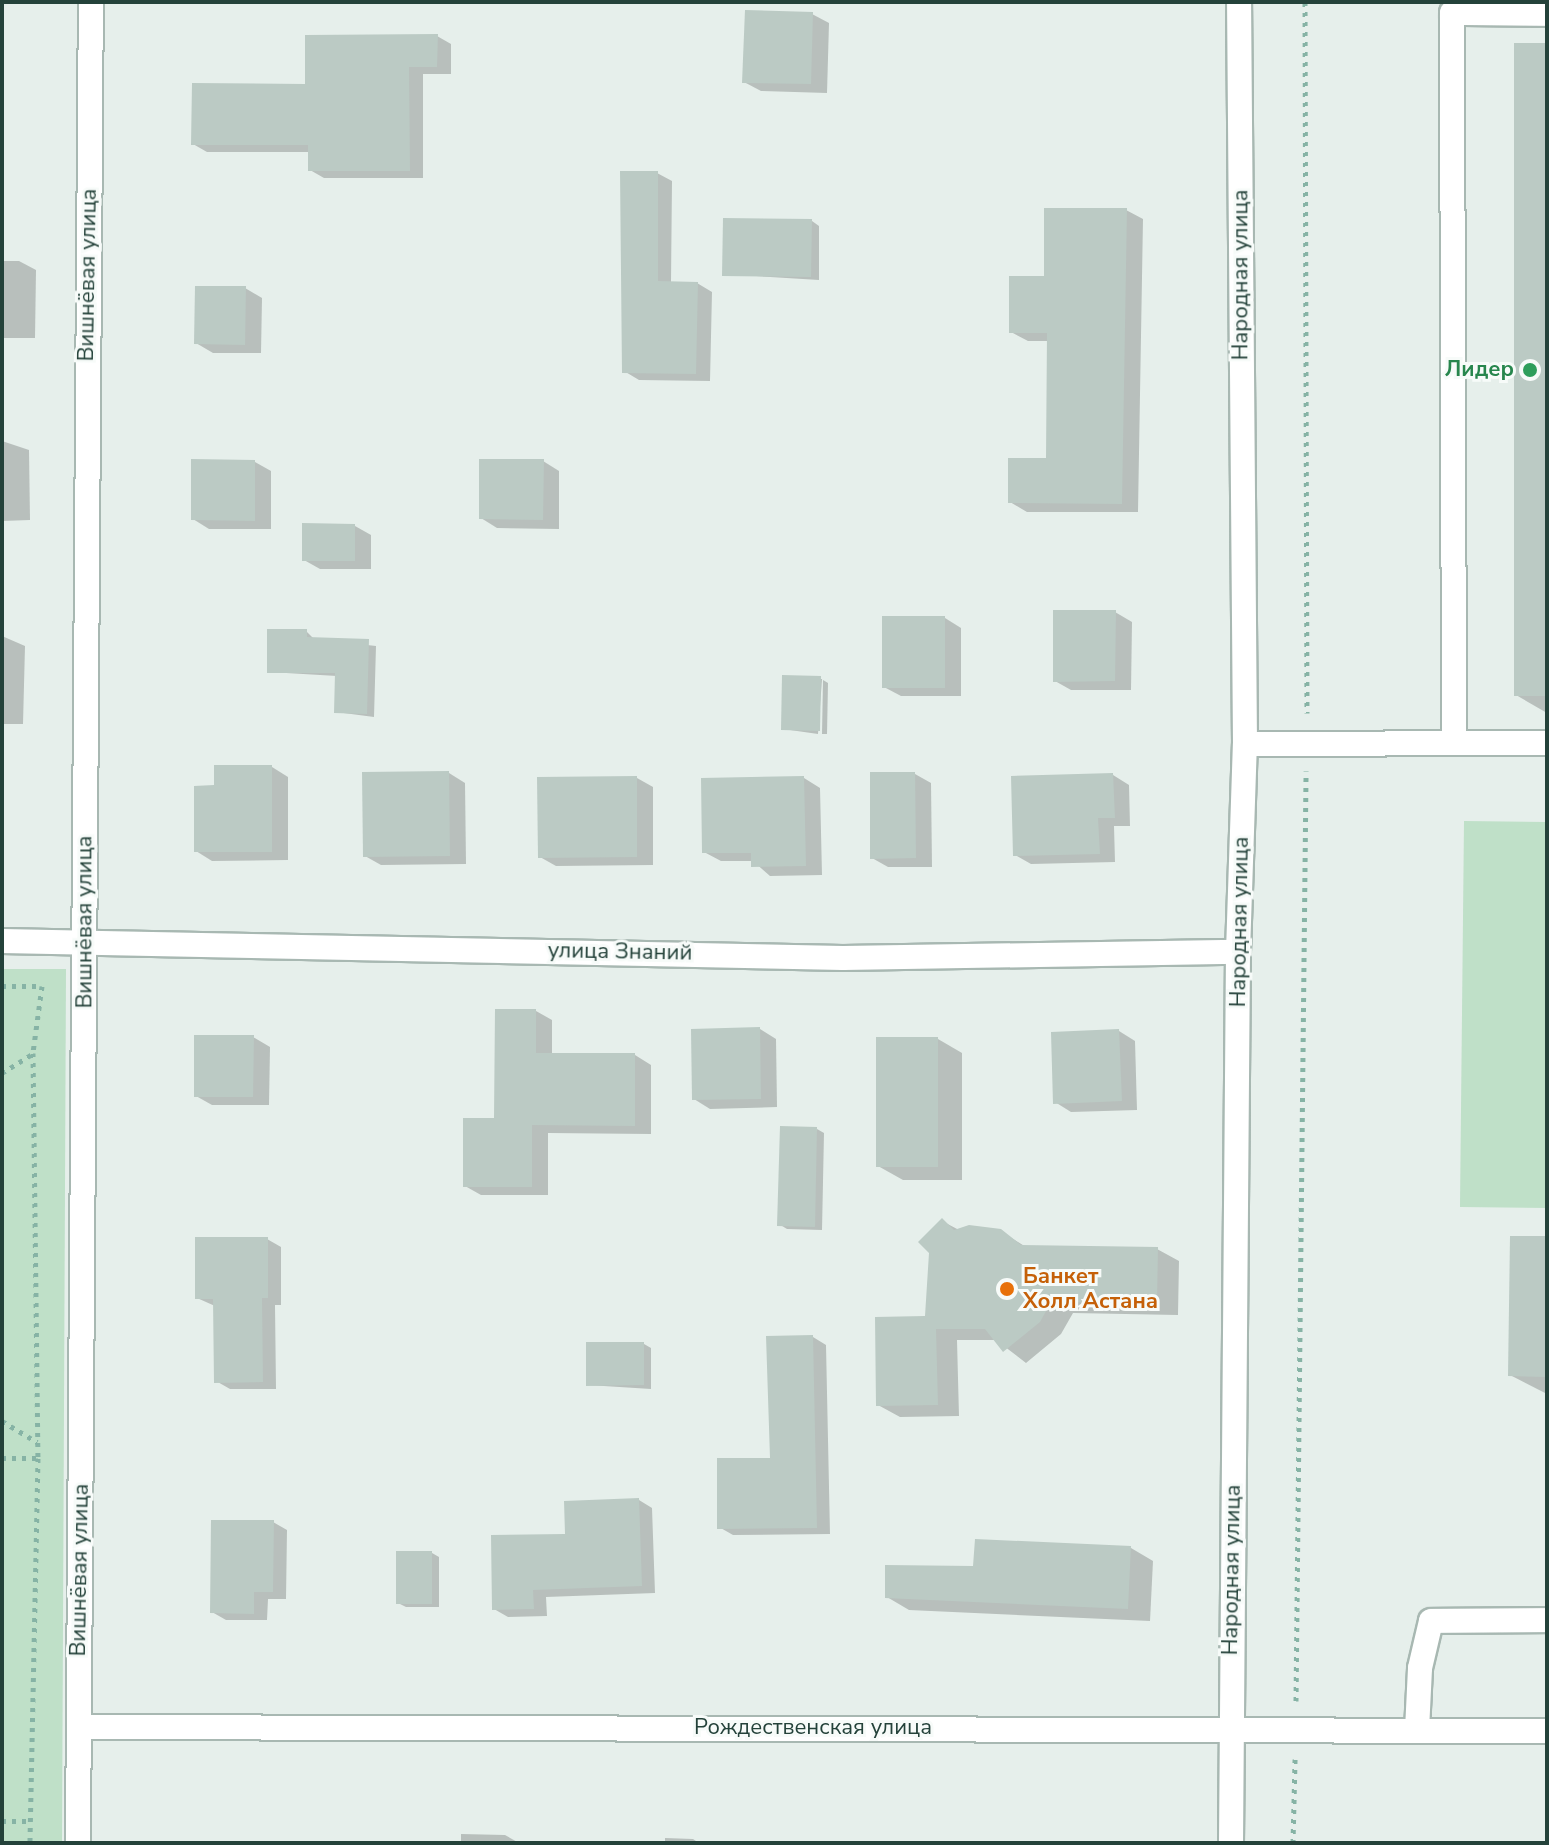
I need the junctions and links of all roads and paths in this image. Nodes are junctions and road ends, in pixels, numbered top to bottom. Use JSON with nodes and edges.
{"nodes":[{"id":1,"x":91,"y":2,"type":"edge"},
{"id":2,"x":1239,"y":2,"type":"edge"},
{"id":3,"x":1305,"y":2,"type":"edge"},
{"id":4,"x":1547,"y":14,"type":"edge"},
{"id":5,"x":1454,"y":743,"type":"junction"},
{"id":6,"x":1547,"y":743,"type":"edge"},
{"id":7,"x":1245,"y":744,"type":"junction"},
{"id":8,"x":1307,"y":744,"type":"junction"},
{"id":9,"x":86,"y":940,"type":"junction"},
{"id":10,"x":2,"y":941,"type":"edge"},
{"id":11,"x":1238,"y":952,"type":"junction"},
{"id":12,"x":2,"y":986,"type":"edge"},
{"id":13,"x":33,"y":1053,"type":"junction"},
{"id":14,"x":2,"y":1073,"type":"edge"},
{"id":15,"x":2,"y":1421,"type":"edge"},
{"id":16,"x":38,"y":1443,"type":"junction"},
{"id":17,"x":2,"y":1458,"type":"edge"},
{"id":18,"x":38,"y":1458,"type":"junction"},
{"id":19,"x":1547,"y":1620,"type":"edge"},
{"id":20,"x":79,"y":1727,"type":"junction"},
{"id":21,"x":1231,"y":1727,"type":"junction"},
{"id":22,"x":1296,"y":1729,"type":"junction"},
{"id":23,"x":1417,"y":1730,"type":"junction"},
{"id":24,"x":1547,"y":1731,"type":"edge"},
{"id":25,"x":2,"y":1821,"type":"edge"},
{"id":26,"x":30,"y":1821,"type":"junction"},
{"id":27,"x":30,"y":1843,"type":"edge"},
{"id":28,"x":78,"y":1843,"type":"edge"},
{"id":29,"x":1231,"y":1843,"type":"edge"},
{"id":30,"x":1293,"y":1843,"type":"edge"}],
"edges":[{"from":1,"to":9,"type":"street","name":"Вишнёвая улица"},
{"from":2,"to":7,"type":"street","name":"Народная улица"},
{"from":3,"to":8,"type":"path"},
{"from":4,"to":5,"type":"street"},
{"from":5,"to":6,"type":"street"},
{"from":5,"to":8,"type":"street"},
{"from":7,"to":8,"type":"street"},
{"from":7,"to":11,"type":"street","name":"Народная улица"},
{"from":8,"to":22,"type":"path"},
{"from":9,"to":10,"type":"street","name":"улица Знаний"},
{"from":9,"to":11,"type":"street","name":"улица Знаний"},
{"from":9,"to":20,"type":"street","name":"Вишнёвая улица"},
{"from":11,"to":21,"type":"street","name":"Народная улица"},
{"from":12,"to":13,"type":"path"},
{"from":13,"to":14,"type":"path"},
{"from":13,"to":16,"type":"path"},
{"from":15,"to":16,"type":"path"},
{"from":16,"to":18,"type":"path"},
{"from":17,"to":18,"type":"path"},
{"from":18,"to":26,"type":"path"},
{"from":19,"to":23,"type":"street"},
{"from":20,"to":21,"type":"street","name":"Рождественская улица"},
{"from":20,"to":28,"type":"street","name":"Вишнёвая улица"},
{"from":21,"to":22,"type":"street","name":"Рождественская улица"},
{"from":21,"to":29,"type":"street","name":"Народная улица"},
{"from":22,"to":23,"type":"street","name":"Рождественская улица"},
{"from":22,"to":30,"type":"path"},
{"from":23,"to":24,"type":"street","name":"Рождественская улица"},
{"from":25,"to":26,"type":"path"},
{"from":26,"to":27,"type":"path"}]}
